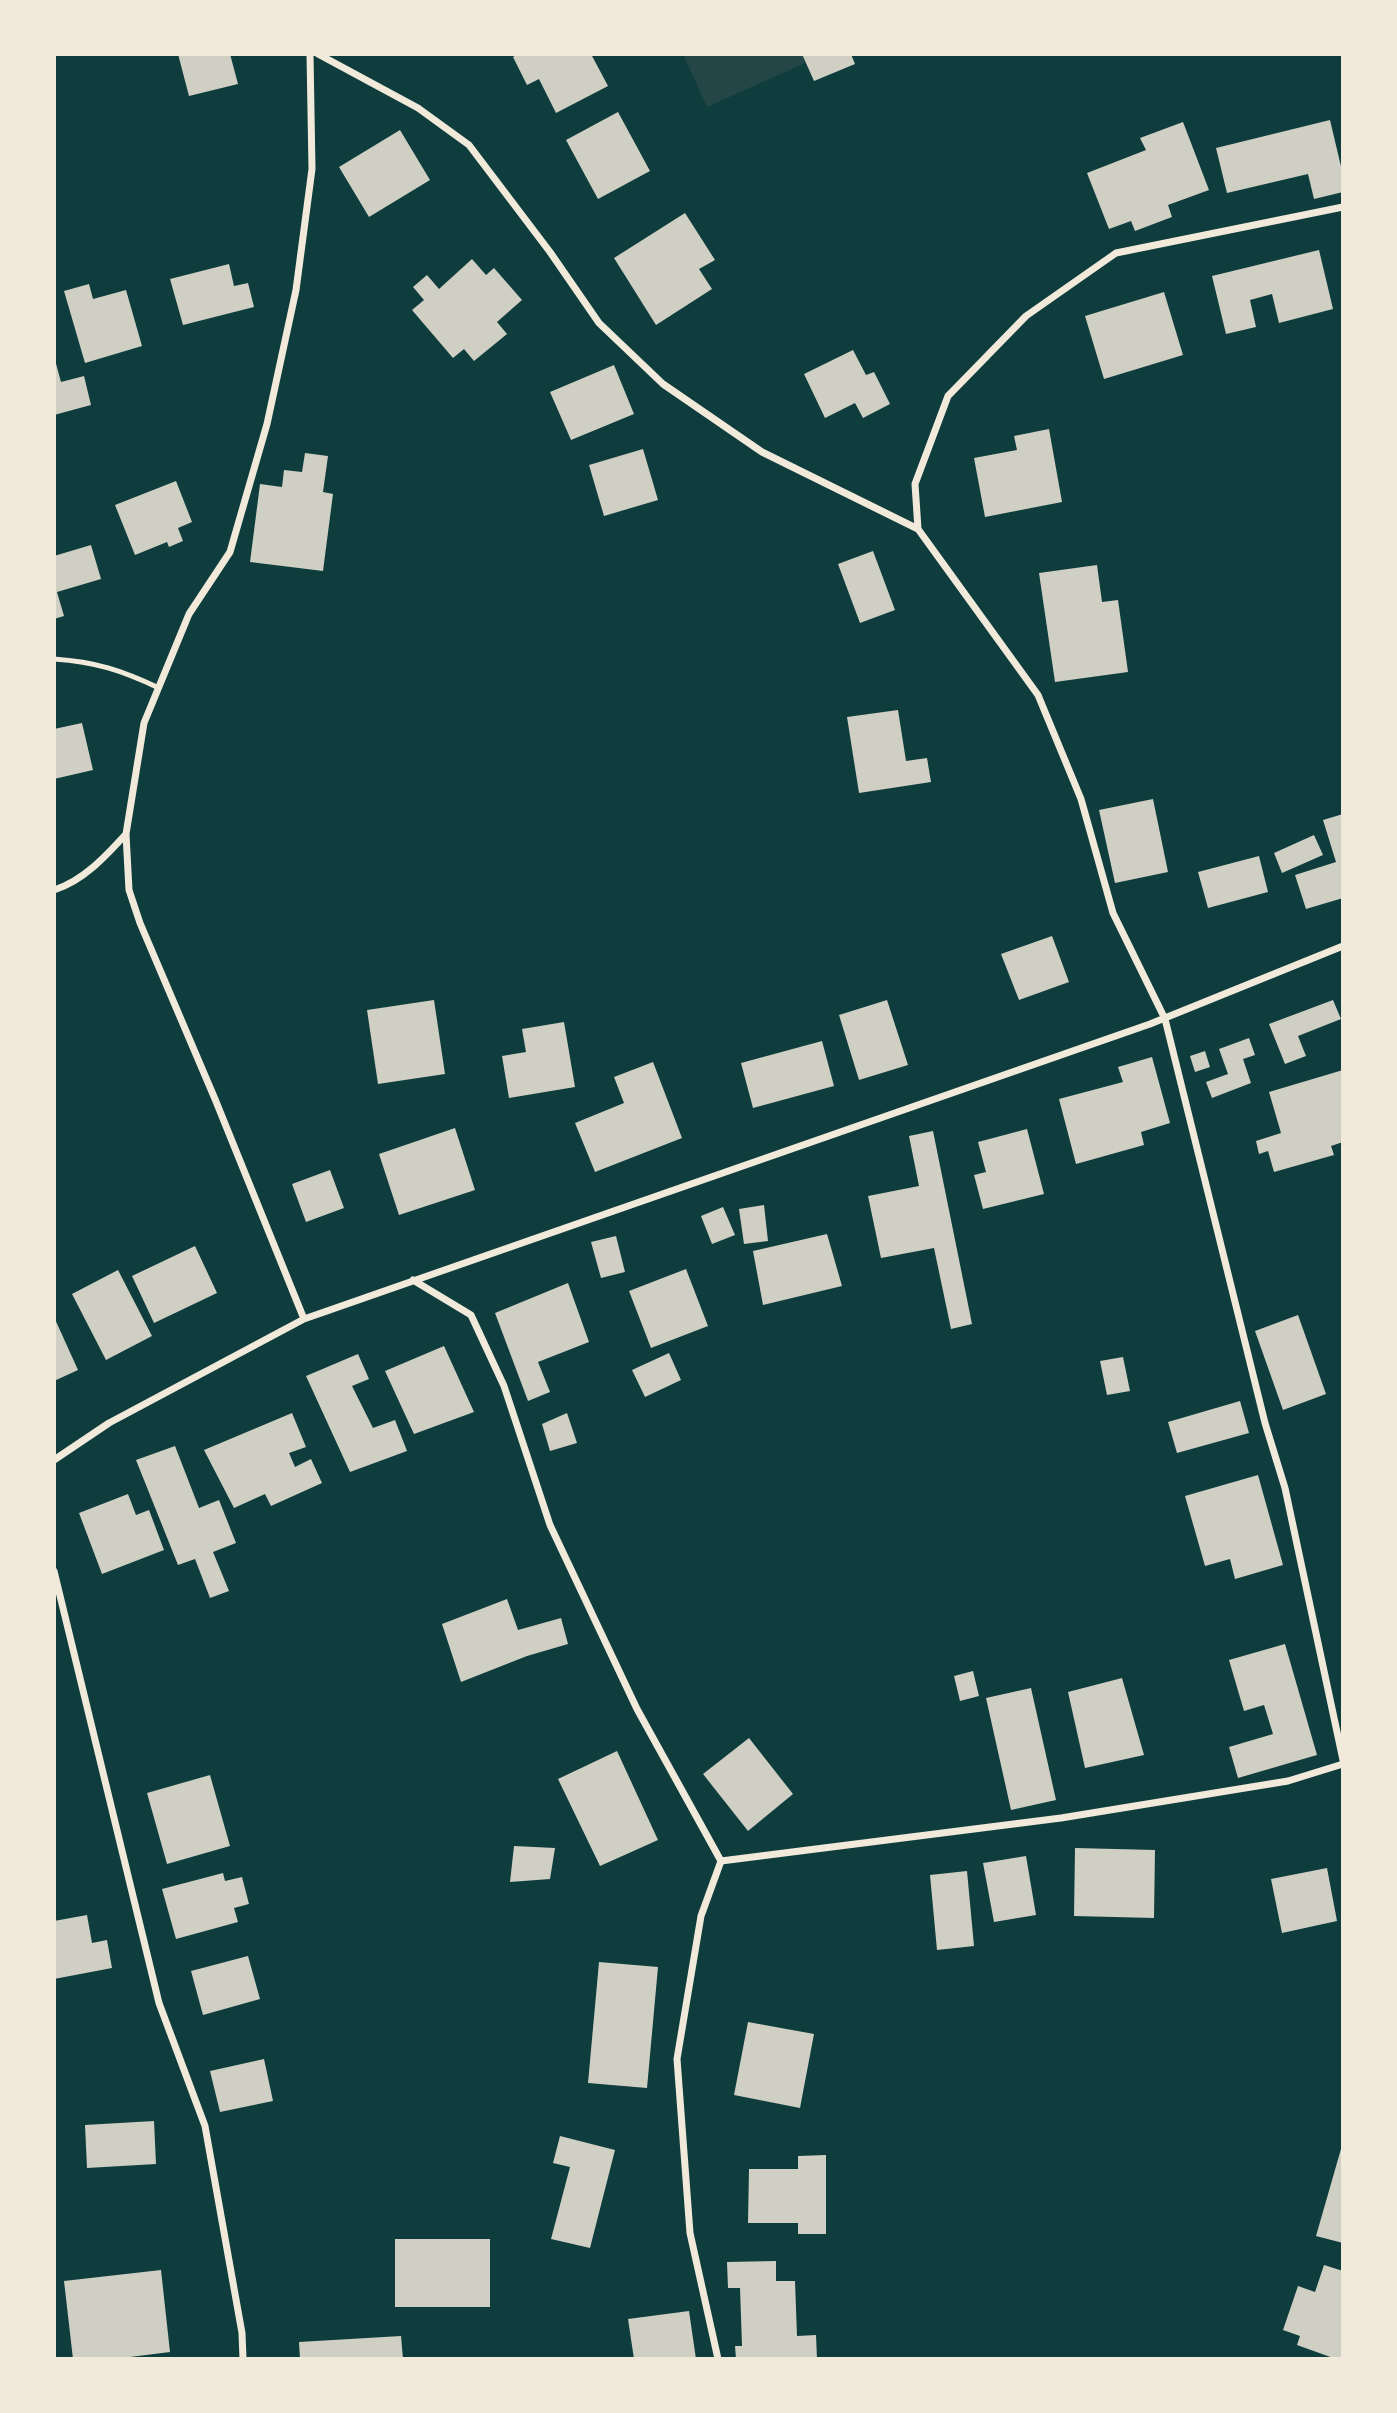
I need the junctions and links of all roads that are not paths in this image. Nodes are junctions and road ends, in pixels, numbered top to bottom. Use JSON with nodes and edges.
{"nodes":[{"id":1,"x":310,"y":54,"type":"edge"},
{"id":2,"x":318,"y":54,"type":"edge"},
{"id":3,"x":1343,"y":207,"type":"edge"},
{"id":4,"x":918,"y":529,"type":"junction"},
{"id":5,"x":54,"y":659,"type":"edge"},
{"id":6,"x":159,"y":688,"type":"junction"},
{"id":7,"x":125,"y":834,"type":"junction"},
{"id":8,"x":54,"y":890,"type":"edge"},
{"id":9,"x":1343,"y":946,"type":"edge"},
{"id":10,"x":1165,"y":1019,"type":"junction"},
{"id":11,"x":412,"y":1280,"type":"junction"},
{"id":12,"x":304,"y":1319,"type":"junction"},
{"id":13,"x":54,"y":1460,"type":"edge"},
{"id":14,"x":54,"y":1571,"type":"edge"},
{"id":15,"x":1343,"y":1762,"type":"edge"},
{"id":16,"x":721,"y":1861,"type":"junction"},
{"id":17,"x":243,"y":2359,"type":"edge"},
{"id":18,"x":718,"y":2359,"type":"edge"}],
"edges":[{"from":1,"to":6,"type":"street"},
{"from":2,"to":4,"type":"street"},
{"from":3,"to":4,"type":"street"},
{"from":4,"to":10,"type":"street"},
{"from":5,"to":6,"type":"lane"},
{"from":6,"to":7,"type":"street"},
{"from":7,"to":8,"type":"street"},
{"from":7,"to":12,"type":"street"},
{"from":9,"to":10,"type":"street"},
{"from":10,"to":11,"type":"street"},
{"from":10,"to":15,"type":"street"},
{"from":11,"to":12,"type":"street"},
{"from":11,"to":16,"type":"street"},
{"from":12,"to":13,"type":"street"},
{"from":14,"to":17,"type":"street"},
{"from":15,"to":16,"type":"street"},
{"from":16,"to":18,"type":"street"}]}
